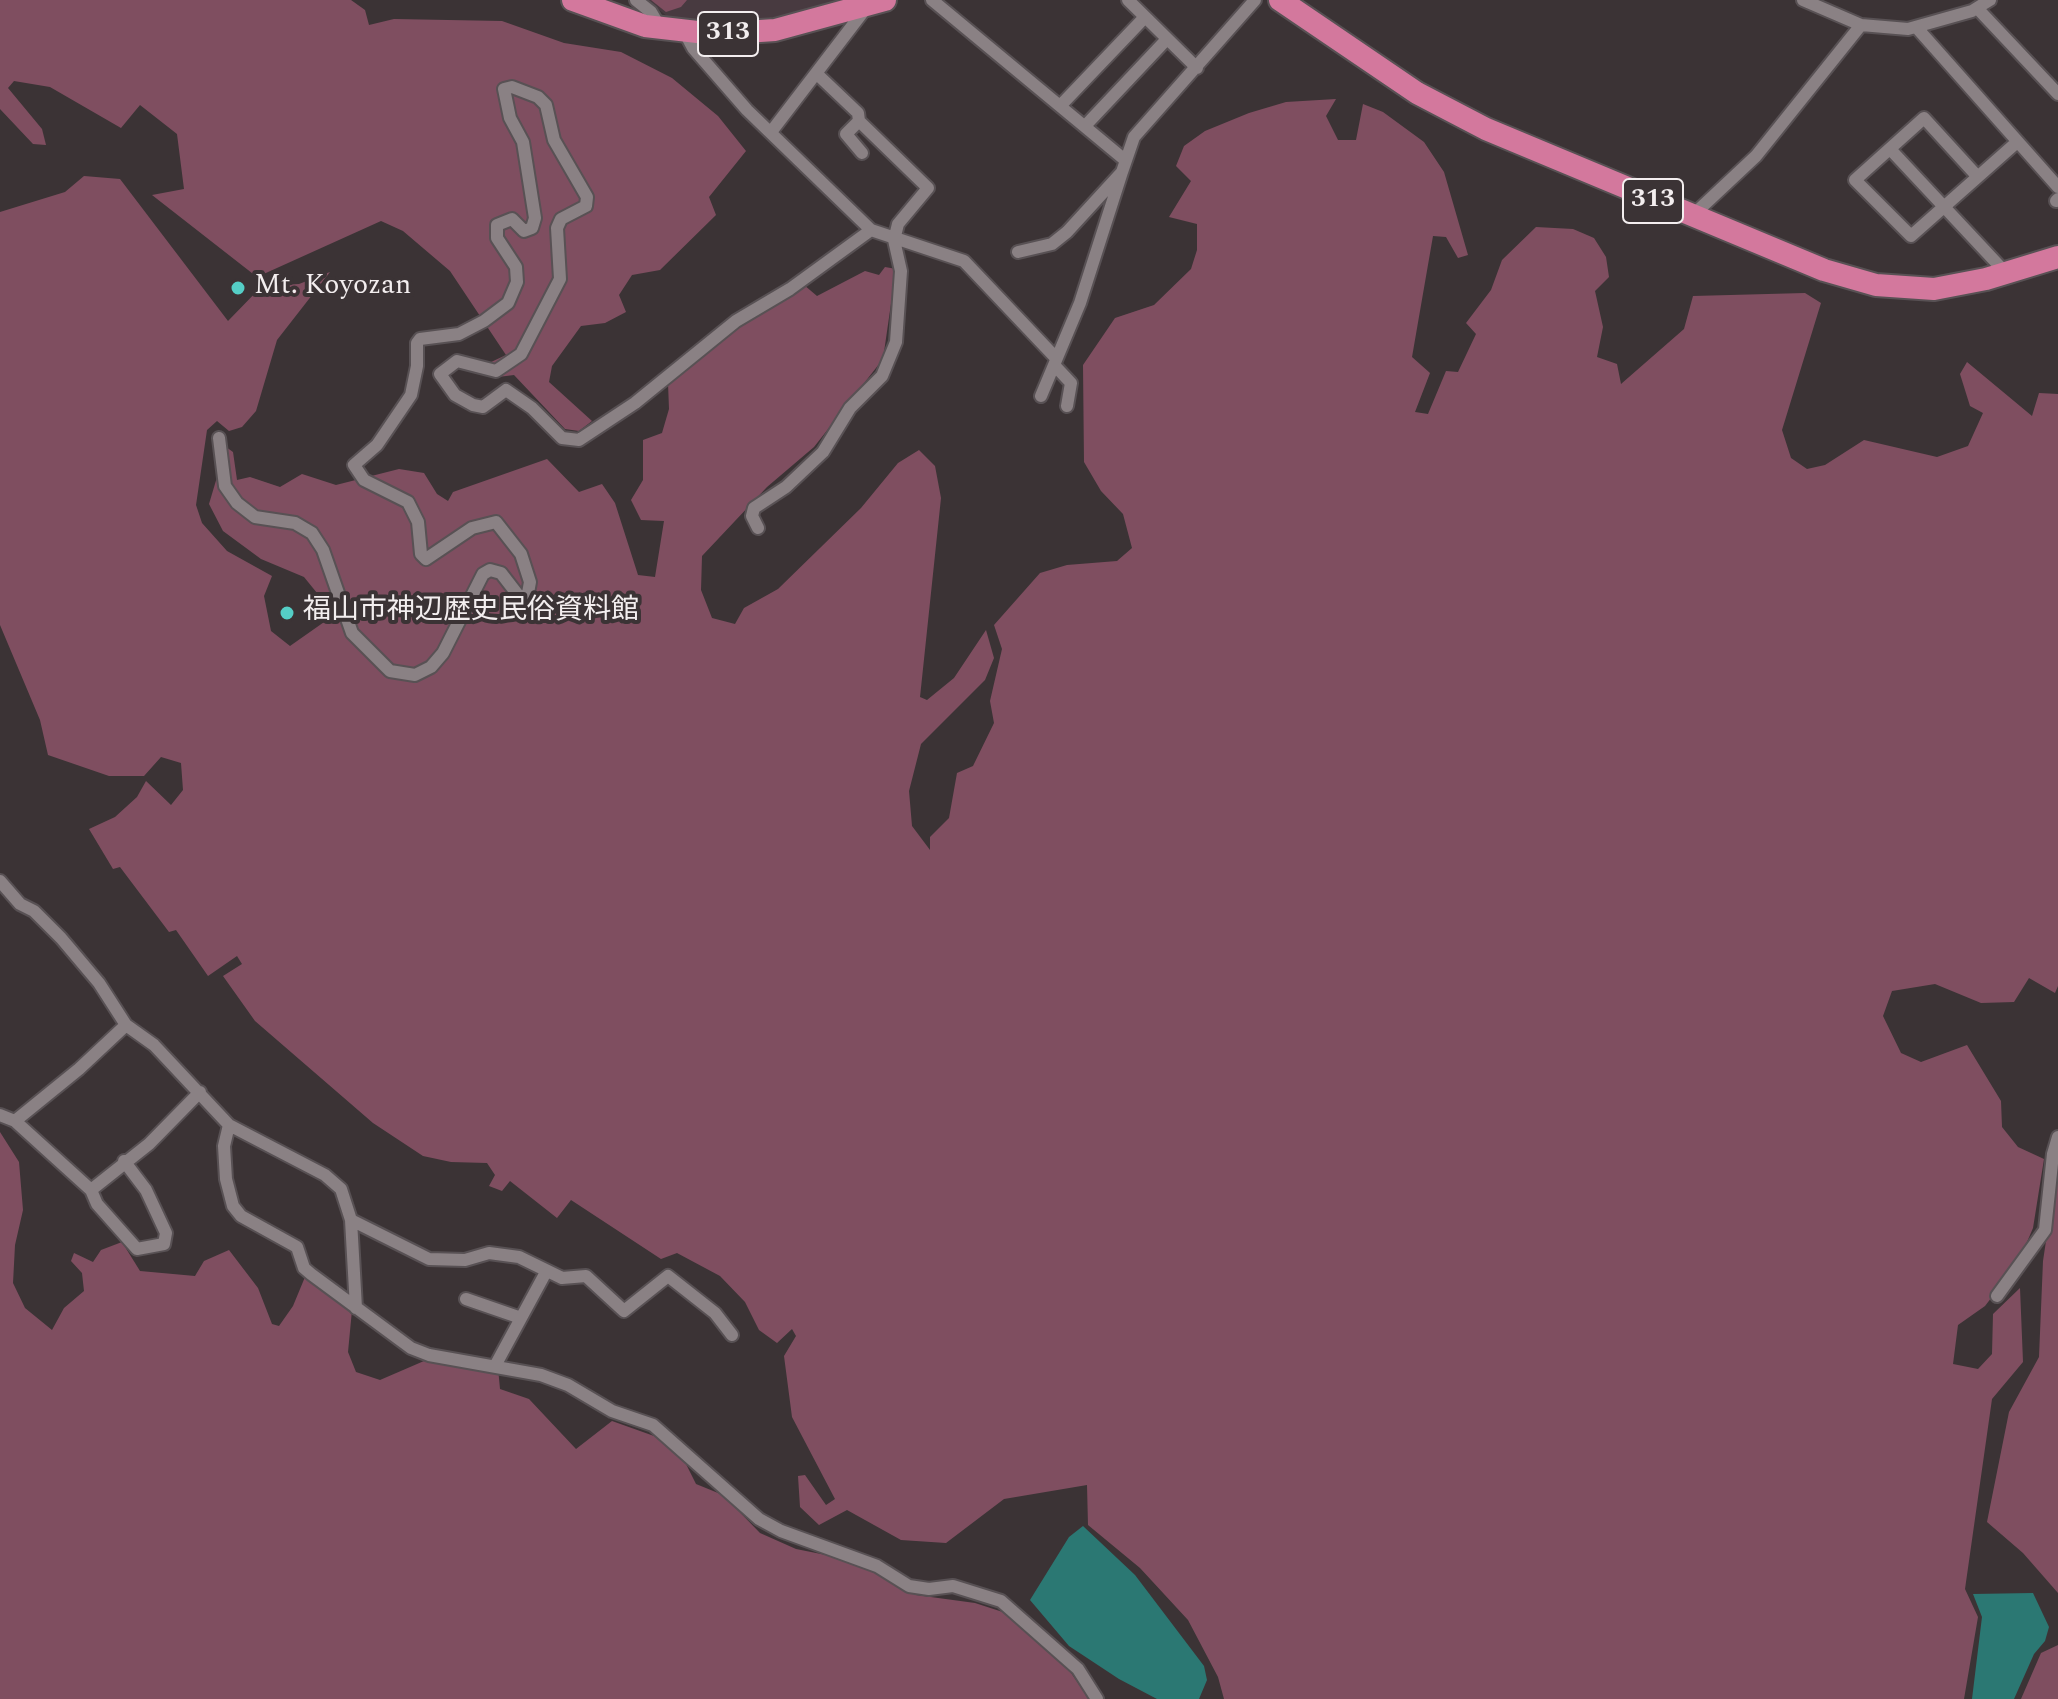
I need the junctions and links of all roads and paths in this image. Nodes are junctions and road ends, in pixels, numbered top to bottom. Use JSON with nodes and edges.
{"nodes":[{"id":1,"x":573,"y":0,"type":"edge"},
{"id":2,"x":636,"y":0,"type":"edge"},
{"id":3,"x":932,"y":0,"type":"edge"},
{"id":4,"x":1128,"y":0,"type":"edge"},
{"id":5,"x":1255,"y":0,"type":"edge"},
{"id":6,"x":1280,"y":0,"type":"edge"},
{"id":7,"x":1803,"y":0,"type":"edge"},
{"id":8,"x":1990,"y":0,"type":"edge"},
{"id":9,"x":875,"y":2,"type":"edge"},
{"id":10,"x":1978,"y":9,"type":"junction"},
{"id":11,"x":1145,"y":17,"type":"junction"},
{"id":12,"x":1861,"y":25,"type":"junction"},
{"id":13,"x":1917,"y":28,"type":"junction"},
{"id":14,"x":661,"y":29,"type":"junction"},
{"id":15,"x":685,"y":33,"type":"junction"},
{"id":16,"x":1167,"y":39,"type":"junction"},
{"id":17,"x":1197,"y":68,"type":"junction"},
{"id":18,"x":817,"y":74,"type":"junction"},
{"id":19,"x":2058,"y":94,"type":"edge"},
{"id":20,"x":1061,"y":105,"type":"junction"},
{"id":21,"x":859,"y":121,"type":"junction"},
{"id":22,"x":1085,"y":126,"type":"junction"},
{"id":23,"x":771,"y":132,"type":"junction"},
{"id":24,"x":2016,"y":143,"type":"junction"},
{"id":25,"x":1890,"y":149,"type":"junction"},
{"id":26,"x":862,"y":153,"type":"dead end"},
{"id":27,"x":1124,"y":166,"type":"junction"},
{"id":28,"x":1977,"y":176,"type":"junction"},
{"id":29,"x":2057,"y":196,"type":"edge"},
{"id":30,"x":1945,"y":208,"type":"junction"},
{"id":31,"x":1691,"y":217,"type":"junction"},
{"id":32,"x":871,"y":230,"type":"junction"},
{"id":33,"x":894,"y":240,"type":"junction"},
{"id":34,"x":1018,"y":252,"type":"dead end"},
{"id":35,"x":2058,"y":257,"type":"edge"},
{"id":36,"x":2005,"y":272,"type":"junction"},
{"id":37,"x":1056,"y":362,"type":"junction"},
{"id":38,"x":1041,"y":396,"type":"dead end"},
{"id":39,"x":1067,"y":406,"type":"dead end"},
{"id":40,"x":219,"y":438,"type":"dead end"},
{"id":41,"x":758,"y":528,"type":"dead end"},
{"id":42,"x":0,"y":881,"type":"edge"},
{"id":43,"x":126,"y":1025,"type":"junction"},
{"id":44,"x":200,"y":1092,"type":"junction"},
{"id":45,"x":0,"y":1115,"type":"edge"},
{"id":46,"x":15,"y":1121,"type":"junction"},
{"id":47,"x":229,"y":1125,"type":"junction"},
{"id":48,"x":2058,"y":1137,"type":"edge"},
{"id":49,"x":124,"y":1161,"type":"junction"},
{"id":50,"x":91,"y":1190,"type":"junction"},
{"id":51,"x":351,"y":1220,"type":"junction"},
{"id":52,"x":546,"y":1272,"type":"junction"},
{"id":53,"x":1997,"y":1296,"type":"dead end"},
{"id":54,"x":466,"y":1299,"type":"dead end"},
{"id":55,"x":356,"y":1308,"type":"junction"},
{"id":56,"x":521,"y":1318,"type":"junction"},
{"id":57,"x":732,"y":1335,"type":"dead end"},
{"id":58,"x":495,"y":1366,"type":"junction"},
{"id":59,"x":1097,"y":1699,"type":"edge"}],
"edges":[{"from":1,"to":14,"type":"highway","number":"313"},
{"from":2,"to":14,"type":"street"},
{"from":3,"to":20,"type":"street"},
{"from":4,"to":11,"type":"street"},
{"from":5,"to":17,"type":"street"},
{"from":6,"to":31,"type":"highway","number":"313"},
{"from":7,"to":12,"type":"street"},
{"from":8,"to":10,"type":"street"},
{"from":9,"to":15,"type":"highway","number":"313"},
{"from":9,"to":18,"type":"street"},
{"from":10,"to":13,"type":"street"},
{"from":10,"to":19,"type":"street"},
{"from":11,"to":16,"type":"street"},
{"from":11,"to":20,"type":"street"},
{"from":12,"to":13,"type":"street"},
{"from":12,"to":31,"type":"street"},
{"from":13,"to":24,"type":"street"},
{"from":14,"to":15,"type":"highway","number":"313"},
{"from":15,"to":23,"type":"street"},
{"from":16,"to":17,"type":"street"},
{"from":16,"to":22,"type":"street"},
{"from":17,"to":27,"type":"street"},
{"from":18,"to":21,"type":"street"},
{"from":18,"to":23,"type":"street"},
{"from":20,"to":22,"type":"street"},
{"from":21,"to":26,"type":"street"},
{"from":21,"to":33,"type":"street"},
{"from":22,"to":27,"type":"street"},
{"from":23,"to":32,"type":"street"},
{"from":24,"to":28,"type":"street"},
{"from":24,"to":29,"type":"street"},
{"from":25,"to":28,"type":"street"},
{"from":25,"to":30,"type":"street"},
{"from":25,"to":30,"type":"street"},
{"from":27,"to":34,"type":"street"},
{"from":27,"to":37,"type":"street"},
{"from":28,"to":30,"type":"street"},
{"from":30,"to":36,"type":"street"},
{"from":31,"to":36,"type":"highway","number":"313"},
{"from":32,"to":33,"type":"street"},
{"from":32,"to":40,"type":"street"},
{"from":33,"to":37,"type":"street"},
{"from":33,"to":41,"type":"street"},
{"from":35,"to":36,"type":"highway","number":"313"},
{"from":37,"to":38,"type":"street"},
{"from":37,"to":39,"type":"street"},
{"from":42,"to":43,"type":"street"},
{"from":43,"to":44,"type":"street"},
{"from":43,"to":46,"type":"street"},
{"from":44,"to":47,"type":"street"},
{"from":44,"to":49,"type":"street"},
{"from":45,"to":46,"type":"street"},
{"from":46,"to":50,"type":"street"},
{"from":47,"to":51,"type":"street"},
{"from":47,"to":55,"type":"street"},
{"from":48,"to":53,"type":"street"},
{"from":49,"to":50,"type":"street"},
{"from":49,"to":50,"type":"street"},
{"from":51,"to":52,"type":"street"},
{"from":51,"to":55,"type":"street"},
{"from":52,"to":56,"type":"street"},
{"from":52,"to":57,"type":"street"},
{"from":54,"to":56,"type":"street"},
{"from":55,"to":58,"type":"street"},
{"from":56,"to":58,"type":"street"},
{"from":58,"to":59,"type":"street"}]}
